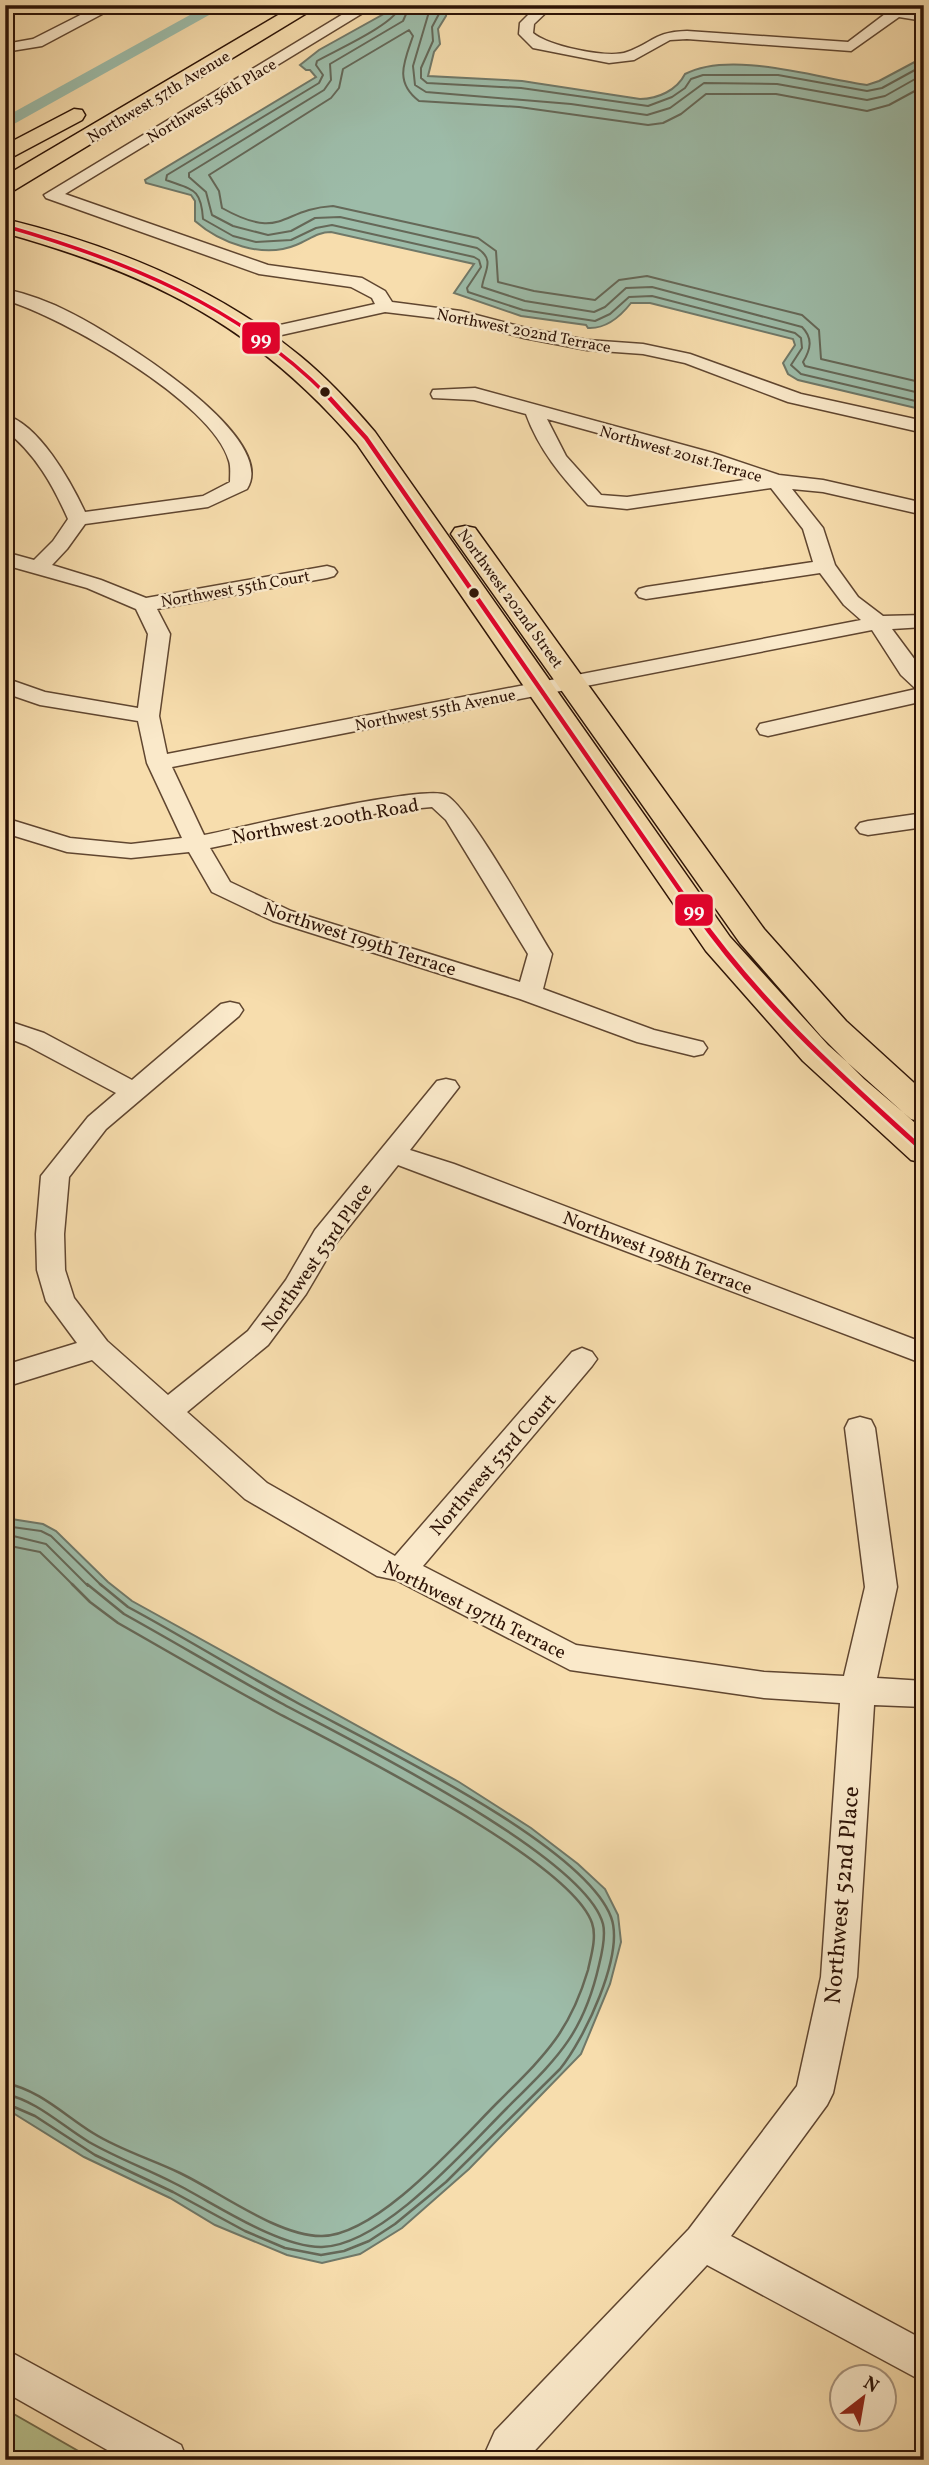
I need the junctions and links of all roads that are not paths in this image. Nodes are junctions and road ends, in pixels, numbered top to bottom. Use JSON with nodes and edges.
{"nodes":[{"id":1,"x":112,"y":5,"type":"edge"},
{"id":2,"x":310,"y":5,"type":"edge"},
{"id":3,"x":369,"y":5,"type":"edge"},
{"id":4,"x":547,"y":5,"type":"edge"},
{"id":5,"x":861,"y":5,"type":"edge"},
{"id":6,"x":896,"y":12,"type":"junction"},
{"id":7,"x":924,"y":17,"type":"edge"},
{"id":8,"x":5,"y":48,"type":"edge"},
{"id":9,"x":89,"y":107,"type":"dead end"},
{"id":10,"x":5,"y":154,"type":"edge"},
{"id":11,"x":5,"y":186,"type":"edge"},
{"id":12,"x":5,"y":208,"type":"edge"},
{"id":13,"x":5,"y":226,"type":"edge"},
{"id":14,"x":5,"y":294,"type":"edge"},
{"id":15,"x":386,"y":307,"type":"junction"},
{"id":16,"x":273,"y":332,"type":"junction"},
{"id":17,"x":440,"y":394,"type":"dead end"},
{"id":18,"x":534,"y":411,"type":"junction"},
{"id":19,"x":5,"y":421,"type":"edge"},
{"id":20,"x":924,"y":427,"type":"edge"},
{"id":21,"x":424,"y":476,"type":"dead end"},
{"id":22,"x":776,"y":481,"type":"junction"},
{"id":23,"x":446,"y":508,"type":"dead end"},
{"id":24,"x":924,"y":509,"type":"edge"},
{"id":25,"x":78,"y":519,"type":"junction"},
{"id":26,"x":5,"y":558,"type":"edge"},
{"id":27,"x":39,"y":566,"type":"junction"},
{"id":28,"x":824,"y":566,"type":"junction"},
{"id":29,"x":327,"y":572,"type":"dead end"},
{"id":30,"x":646,"y":593,"type":"dead end"},
{"id":31,"x":144,"y":605,"type":"junction"},
{"id":32,"x":924,"y":621,"type":"edge"},
{"id":33,"x":878,"y":623,"type":"junction"},
{"id":34,"x":572,"y":683,"type":"junction"},
{"id":35,"x":5,"y":685,"type":"edge"},
{"id":36,"x":924,"y":685,"type":"edge"},
{"id":37,"x":541,"y":689,"type":"junction"},
{"id":38,"x":924,"y":694,"type":"edge"},
{"id":39,"x":148,"y":716,"type":"junction"},
{"id":40,"x":768,"y":729,"type":"dead end"},
{"id":41,"x":158,"y":763,"type":"junction"},
{"id":42,"x":924,"y":820,"type":"edge"},
{"id":43,"x":5,"y":825,"type":"edge"},
{"id":44,"x":867,"y":828,"type":"dead end"},
{"id":45,"x":196,"y":844,"type":"junction"},
{"id":46,"x":529,"y":993,"type":"junction"},
{"id":47,"x":230,"y":1010,"type":"dead end"},
{"id":48,"x":5,"y":1028,"type":"edge"},
{"id":49,"x":694,"y":1048,"type":"dead end"},
{"id":50,"x":446,"y":1087,"type":"dead end"},
{"id":51,"x":134,"y":1092,"type":"junction"},
{"id":52,"x":924,"y":1111,"type":"edge"},
{"id":53,"x":924,"y":1150,"type":"edge"},
{"id":54,"x":391,"y":1153,"type":"junction"},
{"id":55,"x":97,"y":1348,"type":"junction"},
{"id":56,"x":924,"y":1354,"type":"edge"},
{"id":57,"x":582,"y":1359,"type":"dead end"},
{"id":58,"x":5,"y":1376,"type":"edge"},
{"id":59,"x":168,"y":1411,"type":"junction"},
{"id":60,"x":860,"y":1427,"type":"dead end"},
{"id":61,"x":402,"y":1569,"type":"junction"},
{"id":62,"x":858,"y":1689,"type":"junction"},
{"id":63,"x":924,"y":1694,"type":"edge"},
{"id":64,"x":703,"y":2242,"type":"junction"},
{"id":65,"x":924,"y":2362,"type":"edge"},
{"id":66,"x":5,"y":2369,"type":"edge"},
{"id":67,"x":166,"y":2460,"type":"edge"},
{"id":68,"x":503,"y":2460,"type":"edge"}],
"edges":[{"from":1,"to":8,"type":"street"},
{"from":2,"to":11,"type":"main road","name":"Northwest 57th Avenue"},
{"from":3,"to":15,"type":"street","name":"Northwest 56th Place"},
{"from":4,"to":6,"type":"street"},
{"from":5,"to":6,"type":"street"},
{"from":6,"to":7,"type":"street"},
{"from":9,"to":10,"type":"main road","name":"Northwest 57th Avenue"},
{"from":12,"to":16,"type":"main road","name":"Northwest 202nd Street"},
{"from":13,"to":16,"type":"main road","name":"Northwest 202nd Street"},
{"from":14,"to":25,"type":"street"},
{"from":15,"to":16,"type":"street","name":"Northwest 202nd Terrace"},
{"from":15,"to":20,"type":"street","name":"Northwest 202nd Terrace"},
{"from":16,"to":21,"type":"main road","name":"Northwest 202nd Street"},
{"from":16,"to":37,"type":"main road","name":"Northwest 202nd Street"},
{"from":17,"to":18,"type":"street","name":"Northwest 201st Terrace"},
{"from":18,"to":22,"type":"street","name":"Northwest 201st Terrace"},
{"from":18,"to":22,"type":"street"},
{"from":19,"to":25,"type":"street"},
{"from":22,"to":24,"type":"street","name":"Northwest 201st Terrace"},
{"from":22,"to":28,"type":"street"},
{"from":23,"to":34,"type":"main road","name":"Northwest 202nd Street"},
{"from":25,"to":27,"type":"street"},
{"from":26,"to":27,"type":"street"},
{"from":27,"to":31,"type":"street"},
{"from":28,"to":30,"type":"street"},
{"from":28,"to":33,"type":"street"},
{"from":29,"to":31,"type":"street","name":"Northwest 55th Court"},
{"from":31,"to":39,"type":"street","name":"Northwest 199th Terrace"},
{"from":32,"to":33,"type":"street","name":"Northwest 55th Avenue"},
{"from":33,"to":34,"type":"street","name":"Northwest 55th Avenue"},
{"from":33,"to":36,"type":"street"},
{"from":34,"to":37,"type":"street","name":"Northwest 55th Avenue"},
{"from":34,"to":52,"type":"main road","name":"Northwest 202nd Street"},
{"from":35,"to":39,"type":"street"},
{"from":37,"to":41,"type":"street","name":"Northwest 55th Avenue"},
{"from":37,"to":53,"type":"main road","name":"Northwest 202nd Street"},
{"from":38,"to":40,"type":"street"},
{"from":39,"to":41,"type":"street","name":"Northwest 199th Terrace"},
{"from":41,"to":45,"type":"street","name":"Northwest 199th Terrace"},
{"from":42,"to":44,"type":"street"},
{"from":43,"to":45,"type":"street"},
{"from":45,"to":46,"type":"street","name":"Northwest 199th Terrace"},
{"from":45,"to":46,"type":"street","name":"Northwest 200th Road"},
{"from":46,"to":49,"type":"street","name":"Northwest 199th Terrace"},
{"from":47,"to":51,"type":"street","name":"Northwest 197th Terrace"},
{"from":48,"to":51,"type":"street"},
{"from":50,"to":54,"type":"street","name":"Northwest 53rd Place"},
{"from":51,"to":55,"type":"street","name":"Northwest 197th Terrace"},
{"from":54,"to":56,"type":"street","name":"Northwest 198th Terrace"},
{"from":54,"to":59,"type":"street","name":"Northwest 53rd Place"},
{"from":55,"to":58,"type":"street"},
{"from":55,"to":59,"type":"street","name":"Northwest 197th Terrace"},
{"from":57,"to":61,"type":"street","name":"Northwest 53rd Court"},
{"from":59,"to":61,"type":"street","name":"Northwest 197th Terrace"},
{"from":60,"to":62,"type":"street","name":"Northwest 52nd Place"},
{"from":61,"to":62,"type":"street","name":"Northwest 197th Terrace"},
{"from":62,"to":63,"type":"street","name":"Northwest 197th Terrace"},
{"from":62,"to":64,"type":"street","name":"Northwest 52nd Place"},
{"from":64,"to":65,"type":"street"},
{"from":64,"to":68,"type":"street","name":"Northwest 52nd Place"},
{"from":66,"to":67,"type":"street"}]}
